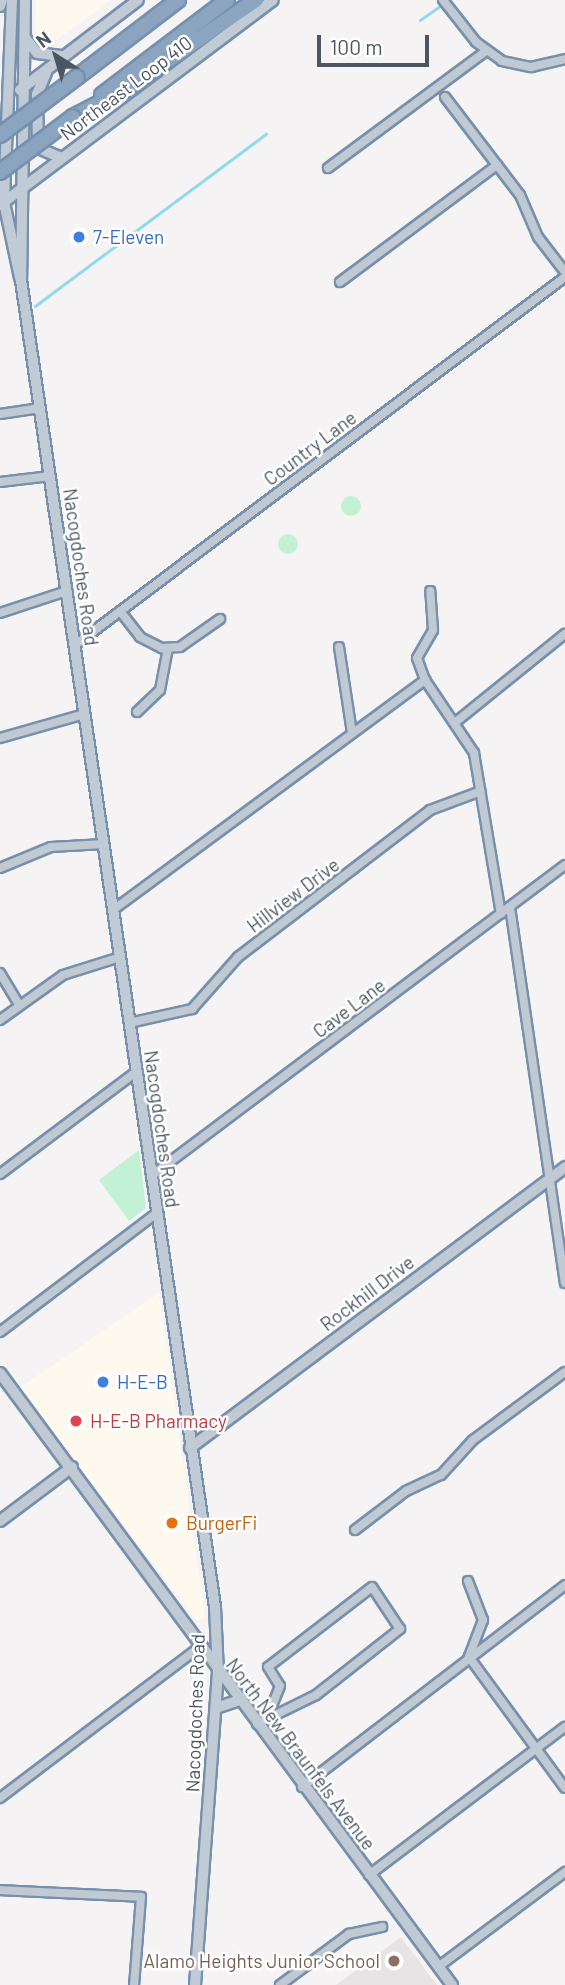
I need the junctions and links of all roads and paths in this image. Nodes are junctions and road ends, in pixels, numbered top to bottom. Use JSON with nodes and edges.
{"nodes":[{"id":1,"x":2,"y":0,"type":"edge"},
{"id":2,"x":12,"y":0,"type":"edge"},
{"id":3,"x":25,"y":0,"type":"edge"},
{"id":4,"x":138,"y":0,"type":"edge"},
{"id":5,"x":178,"y":0,"type":"edge"},
{"id":6,"x":227,"y":0,"type":"edge"},
{"id":7,"x":256,"y":0,"type":"edge"},
{"id":8,"x":273,"y":0,"type":"edge"},
{"id":9,"x":443,"y":0,"type":"edge"},
{"id":10,"x":0,"y":6,"type":"edge"},
{"id":11,"x":24,"y":36,"type":"junction"},
{"id":12,"x":486,"y":51,"type":"junction"},
{"id":13,"x":63,"y":56,"type":"junction"},
{"id":14,"x":563,"y":63,"type":"edge"},
{"id":15,"x":52,"y":65,"type":"junction"},
{"id":16,"x":22,"y":88,"type":"junction"},
{"id":17,"x":444,"y":97,"type":"dead end"},
{"id":18,"x":3,"y":102,"type":"edge"},
{"id":19,"x":73,"y":117,"type":"junction"},
{"id":20,"x":0,"y":132,"type":"edge"},
{"id":21,"x":62,"y":158,"type":"junction"},
{"id":22,"x":497,"y":165,"type":"junction"},
{"id":23,"x":328,"y":168,"type":"dead end"},
{"id":24,"x":0,"y":172,"type":"edge"},
{"id":25,"x":18,"y":192,"type":"junction"},
{"id":26,"x":2,"y":203,"type":"edge"},
{"id":27,"x":0,"y":232,"type":"edge"},
{"id":28,"x":10,"y":244,"type":"junction"},
{"id":29,"x":565,"y":275,"type":"edge"},
{"id":30,"x":21,"y":280,"type":"junction"},
{"id":31,"x":340,"y":282,"type":"dead end"},
{"id":32,"x":41,"y":408,"type":"junction"},
{"id":33,"x":0,"y":414,"type":"edge"},
{"id":34,"x":51,"y":476,"type":"junction"},
{"id":35,"x":0,"y":482,"type":"edge"},
{"id":36,"x":67,"y":591,"type":"junction"},
{"id":37,"x":430,"y":591,"type":"dead end"},
{"id":38,"x":120,"y":611,"type":"junction"},
{"id":39,"x":0,"y":613,"type":"edge"},
{"id":40,"x":220,"y":619,"type":"dead end"},
{"id":41,"x":565,"y":634,"type":"edge"},
{"id":42,"x":75,"y":645,"type":"junction"},
{"id":43,"x":339,"y":647,"type":"dead end"},
{"id":44,"x":168,"y":648,"type":"junction"},
{"id":45,"x":425,"y":680,"type":"junction"},
{"id":46,"x":137,"y":712,"type":"dead end"},
{"id":47,"x":85,"y":714,"type":"junction"},
{"id":48,"x":457,"y":721,"type":"junction"},
{"id":49,"x":352,"y":733,"type":"junction"},
{"id":50,"x":0,"y":738,"type":"edge"},
{"id":51,"x":481,"y":791,"type":"junction"},
{"id":52,"x":104,"y":845,"type":"junction"},
{"id":53,"x":565,"y":865,"type":"edge"},
{"id":54,"x":0,"y":868,"type":"edge"},
{"id":55,"x":510,"y":907,"type":"junction"},
{"id":56,"x":113,"y":910,"type":"junction"},
{"id":57,"x":501,"y":914,"type":"junction"},
{"id":58,"x":120,"y":957,"type":"junction"},
{"id":59,"x":0,"y":973,"type":"edge"},
{"id":60,"x":19,"y":1005,"type":"junction"},
{"id":61,"x":0,"y":1020,"type":"edge"},
{"id":62,"x":129,"y":1023,"type":"junction"},
{"id":63,"x":136,"y":1072,"type":"junction"},
{"id":64,"x":565,"y":1167,"type":"edge"},
{"id":65,"x":0,"y":1174,"type":"edge"},
{"id":66,"x":151,"y":1176,"type":"junction"},
{"id":67,"x":549,"y":1179,"type":"junction"},
{"id":68,"x":157,"y":1213,"type":"junction"},
{"id":69,"x":565,"y":1283,"type":"edge"},
{"id":70,"x":0,"y":1332,"type":"edge"},
{"id":71,"x":565,"y":1372,"type":"edge"},
{"id":72,"x":0,"y":1373,"type":"edge"},
{"id":73,"x":190,"y":1448,"type":"junction"},
{"id":74,"x":72,"y":1467,"type":"junction"},
{"id":75,"x":0,"y":1521,"type":"edge"},
{"id":76,"x":355,"y":1530,"type":"dead end"},
{"id":77,"x":468,"y":1581,"type":"dead end"},
{"id":78,"x":565,"y":1585,"type":"edge"},
{"id":79,"x":200,"y":1647,"type":"junction"},
{"id":80,"x":469,"y":1657,"type":"junction"},
{"id":81,"x":218,"y":1672,"type":"junction"},
{"id":82,"x":239,"y":1700,"type":"junction"},
{"id":83,"x":216,"y":1708,"type":"junction"},
{"id":84,"x":268,"y":1716,"type":"junction"},
{"id":85,"x":257,"y":1724,"type":"junction"},
{"id":86,"x":565,"y":1727,"type":"edge"},
{"id":87,"x":536,"y":1749,"type":"junction"},
{"id":88,"x":302,"y":1787,"type":"junction"},
{"id":89,"x":565,"y":1788,"type":"edge"},
{"id":90,"x":0,"y":1798,"type":"edge"},
{"id":91,"x":565,"y":1872,"type":"edge"},
{"id":92,"x":369,"y":1875,"type":"junction"},
{"id":93,"x":0,"y":1891,"type":"edge"},
{"id":94,"x":382,"y":1927,"type":"dead end"},
{"id":95,"x":438,"y":1967,"type":"junction"},
{"id":96,"x":134,"y":1985,"type":"edge"},
{"id":97,"x":195,"y":1985,"type":"edge"},
{"id":98,"x":281,"y":1985,"type":"edge"},
{"id":99,"x":452,"y":1985,"type":"edge"}],
"edges":[{"from":1,"to":10,"type":"main road"},
{"from":2,"to":18,"type":"main road","name":"Nacogdoches Road"},
{"from":3,"to":11,"type":"main road","name":"Nacogdoches Road"},
{"from":4,"to":13,"type":"main road"},
{"from":5,"to":20,"type":"highway","bridge":true},
{"from":6,"to":19,"type":"highway"},
{"from":7,"to":19,"type":"highway"},
{"from":8,"to":21,"type":"main road","name":"Northeast Loop 410"},
{"from":9,"to":12,"type":"street"},
{"from":11,"to":13,"type":"main road"},
{"from":11,"to":16,"type":"main road","name":"Nacogdoches Road"},
{"from":12,"to":14,"type":"street"},
{"from":12,"to":23,"type":"street"},
{"from":13,"to":15,"type":"main road"},
{"from":15,"to":16,"type":"main road"},
{"from":15,"to":21,"type":"main road"},
{"from":16,"to":18,"type":"main road"},
{"from":16,"to":25,"type":"main road","name":"Nacogdoches Road"},
{"from":17,"to":22,"type":"street"},
{"from":18,"to":26,"type":"main road","name":"Nacogdoches Road"},
{"from":19,"to":24,"type":"highway","bridge":true},
{"from":21,"to":25,"type":"main road","name":"Northeast Loop 410"},
{"from":22,"to":29,"type":"street"},
{"from":22,"to":31,"type":"street"},
{"from":25,"to":26,"type":"main road","name":"Northeast Loop 410"},
{"from":25,"to":30,"type":"main road","name":"Nacogdoches Road"},
{"from":26,"to":28,"type":"main road","name":"Nacogdoches Road"},
{"from":27,"to":28,"type":"main road"},
{"from":28,"to":30,"type":"main road","name":"Nacogdoches Road"},
{"from":29,"to":38,"type":"street","name":"Country Lane"},
{"from":30,"to":32,"type":"main road","name":"Nacogdoches Road"},
{"from":32,"to":33,"type":"street"},
{"from":32,"to":34,"type":"main road","name":"Nacogdoches Road"},
{"from":34,"to":35,"type":"street"},
{"from":34,"to":36,"type":"main road","name":"Nacogdoches Road"},
{"from":36,"to":39,"type":"street"},
{"from":36,"to":42,"type":"main road","name":"Nacogdoches Road"},
{"from":37,"to":45,"type":"street"},
{"from":38,"to":42,"type":"street","name":"Country Lane"},
{"from":38,"to":44,"type":"street"},
{"from":40,"to":44,"type":"street"},
{"from":41,"to":48,"type":"street"},
{"from":42,"to":47,"type":"main road","name":"Nacogdoches Road"},
{"from":43,"to":49,"type":"street"},
{"from":44,"to":46,"type":"street"},
{"from":45,"to":48,"type":"street"},
{"from":45,"to":49,"type":"street"},
{"from":47,"to":50,"type":"street"},
{"from":47,"to":52,"type":"main road","name":"Nacogdoches Road"},
{"from":48,"to":51,"type":"street"},
{"from":49,"to":56,"type":"street"},
{"from":51,"to":57,"type":"street"},
{"from":51,"to":62,"type":"street","name":"Hillview Drive"},
{"from":52,"to":54,"type":"street"},
{"from":52,"to":56,"type":"main road","name":"Nacogdoches Road"},
{"from":53,"to":55,"type":"street","name":"Cave Lane"},
{"from":55,"to":57,"type":"street","name":"Cave Lane"},
{"from":55,"to":67,"type":"street"},
{"from":56,"to":58,"type":"main road","name":"Nacogdoches Road"},
{"from":57,"to":66,"type":"street","name":"Cave Lane"},
{"from":58,"to":60,"type":"street"},
{"from":58,"to":62,"type":"main road","name":"Nacogdoches Road"},
{"from":59,"to":60,"type":"street"},
{"from":60,"to":61,"type":"street"},
{"from":62,"to":63,"type":"main road","name":"Nacogdoches Road"},
{"from":63,"to":65,"type":"street"},
{"from":63,"to":66,"type":"main road","name":"Nacogdoches Road"},
{"from":64,"to":67,"type":"street","name":"Rockhill Drive"},
{"from":66,"to":68,"type":"main road","name":"Nacogdoches Road"},
{"from":67,"to":69,"type":"street"},
{"from":67,"to":73,"type":"street","name":"Rockhill Drive"},
{"from":68,"to":70,"type":"street"},
{"from":68,"to":73,"type":"main road","name":"Nacogdoches Road"},
{"from":71,"to":76,"type":"street"},
{"from":72,"to":74,"type":"street","name":"North New Braunfels Avenue"},
{"from":73,"to":81,"type":"main road","name":"Nacogdoches Road"},
{"from":74,"to":75,"type":"street"},
{"from":74,"to":79,"type":"street","name":"North New Braunfels Avenue"},
{"from":77,"to":80,"type":"street"},
{"from":78,"to":80,"type":"street"},
{"from":79,"to":81,"type":"street","name":"North New Braunfels Avenue"},
{"from":79,"to":90,"type":"street"},
{"from":80,"to":87,"type":"street"},
{"from":80,"to":88,"type":"street"},
{"from":81,"to":82,"type":"street","name":"North New Braunfels Avenue"},
{"from":81,"to":83,"type":"main road","name":"Nacogdoches Road"},
{"from":82,"to":83,"type":"main road"},
{"from":82,"to":85,"type":"street","name":"North New Braunfels Avenue"},
{"from":83,"to":97,"type":"main road","name":"Nacogdoches Road"},
{"from":84,"to":84,"type":"street"},
{"from":84,"to":85,"type":"street"},
{"from":85,"to":88,"type":"street","name":"North New Braunfels Avenue"},
{"from":86,"to":87,"type":"street"},
{"from":87,"to":89,"type":"street"},
{"from":87,"to":92,"type":"street"},
{"from":88,"to":92,"type":"street","name":"North New Braunfels Avenue"},
{"from":91,"to":95,"type":"street"},
{"from":92,"to":95,"type":"street","name":"North New Braunfels Avenue"},
{"from":93,"to":96,"type":"street"},
{"from":94,"to":98,"type":"street"},
{"from":95,"to":99,"type":"street","name":"North New Braunfels Avenue"}]}
